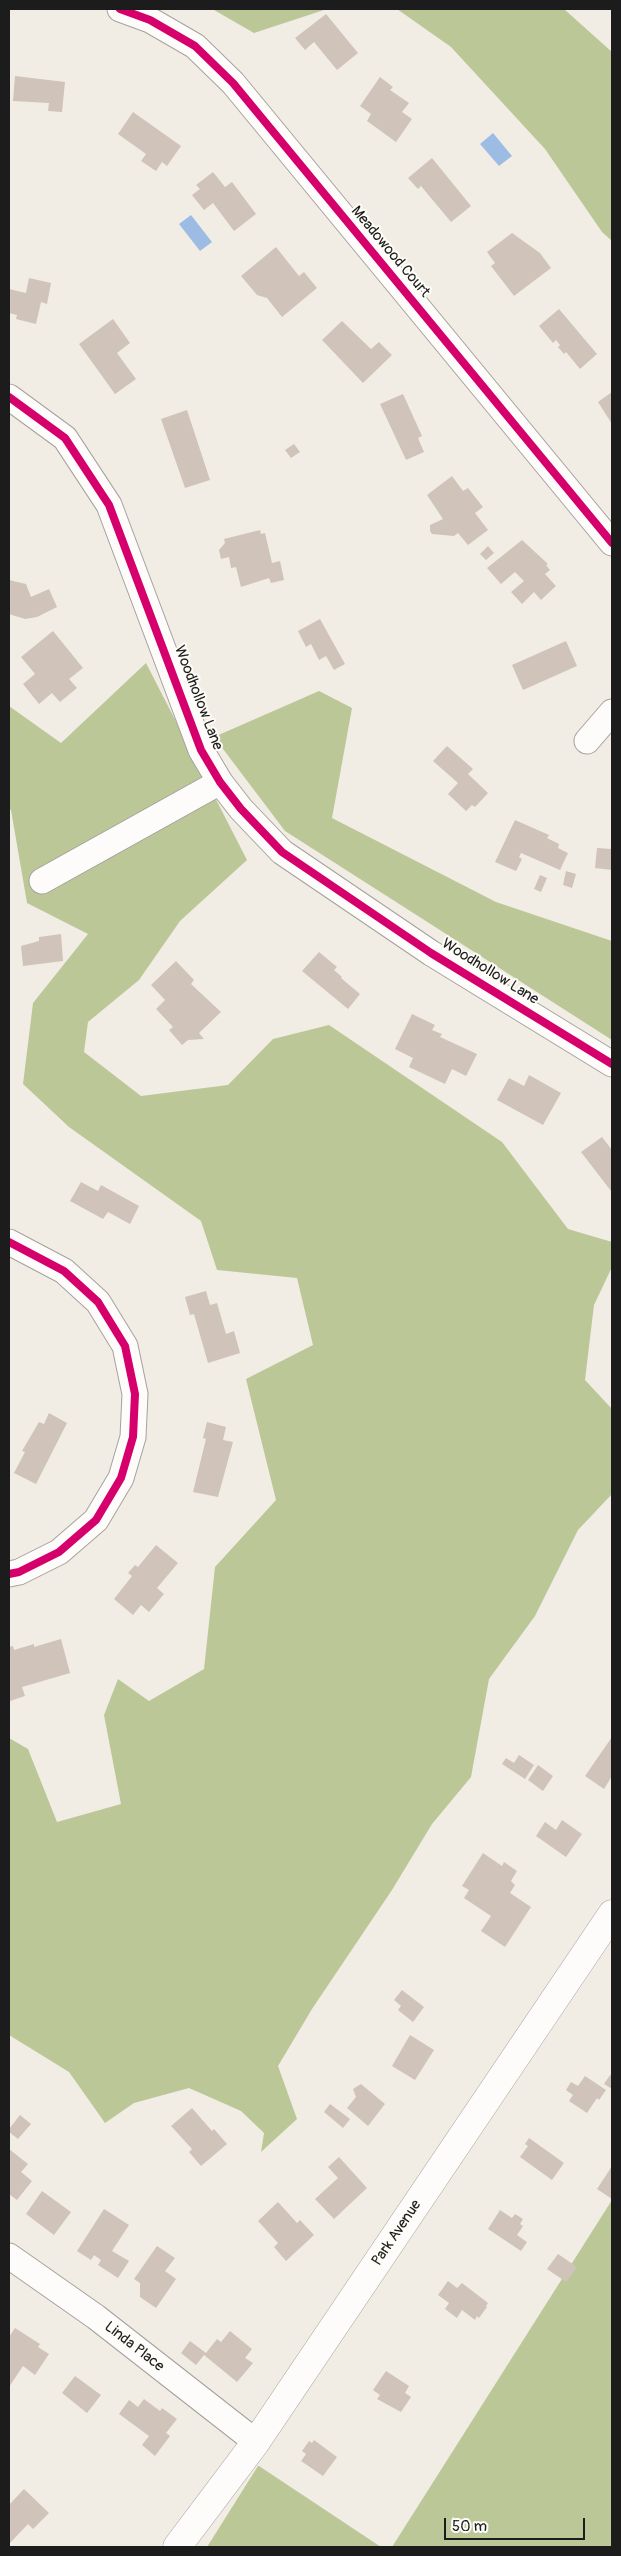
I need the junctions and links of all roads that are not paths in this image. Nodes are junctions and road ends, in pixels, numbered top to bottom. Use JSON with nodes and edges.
{"nodes":[{"id":1,"x":120,"y":9,"type":"edge"},
{"id":2,"x":9,"y":397,"type":"edge"},
{"id":3,"x":612,"y":543,"type":"edge"},
{"id":4,"x":612,"y":712,"type":"edge"},
{"id":5,"x":587,"y":741,"type":"dead end"},
{"id":6,"x":220,"y":782,"type":"junction"},
{"id":7,"x":42,"y":881,"type":"dead end"},
{"id":8,"x":612,"y":1064,"type":"edge"},
{"id":9,"x":9,"y":1242,"type":"edge"},
{"id":10,"x":9,"y":1574,"type":"edge"},
{"id":11,"x":612,"y":1914,"type":"edge"},
{"id":12,"x":9,"y":2256,"type":"edge"},
{"id":13,"x":256,"y":2442,"type":"junction"},
{"id":14,"x":177,"y":2547,"type":"edge"}],
"edges":[{"from":1,"to":3,"type":"street","name":"Meadowood Court"},
{"from":2,"to":6,"type":"street","name":"Woodhollow Lane"},
{"from":4,"to":5,"type":"street"},
{"from":6,"to":7,"type":"street"},
{"from":6,"to":8,"type":"street","name":"Woodhollow Lane"},
{"from":9,"to":10,"type":"street"},
{"from":11,"to":13,"type":"main road","name":"Park Avenue"},
{"from":12,"to":13,"type":"street","name":"Linda Place"},
{"from":13,"to":14,"type":"main road","name":"Park Avenue"}]}
